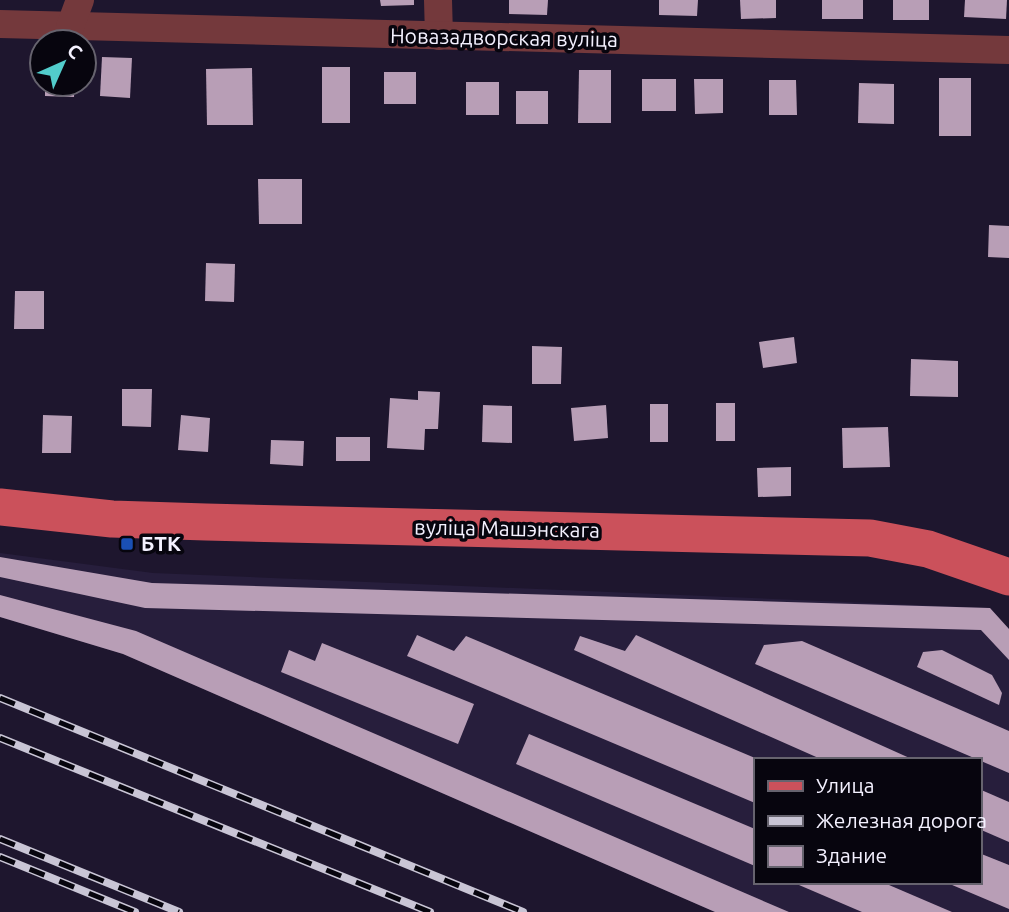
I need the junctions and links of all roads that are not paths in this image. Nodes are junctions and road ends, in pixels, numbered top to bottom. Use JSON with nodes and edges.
{"nodes":[{"id":1,"x":80,"y":0,"type":"edge"},
{"id":2,"x":438,"y":0,"type":"edge"},
{"id":3,"x":0,"y":24,"type":"edge"},
{"id":4,"x":69,"y":27,"type":"junction"},
{"id":5,"x":439,"y":36,"type":"junction"},
{"id":6,"x":1009,"y":50,"type":"edge"},
{"id":7,"x":0,"y":507,"type":"edge"},
{"id":8,"x":1009,"y":577,"type":"edge"}],
"edges":[{"from":1,"to":4,"type":"street"},
{"from":2,"to":5,"type":"street"},
{"from":3,"to":4,"type":"street","name":"Новазадворская вуліца"},
{"from":4,"to":5,"type":"street","name":"Новазадворская вуліца"},
{"from":5,"to":6,"type":"street","name":"Новазадворская вуліца"},
{"from":7,"to":8,"type":"main road","name":"вуліца Машэнскага"}]}
